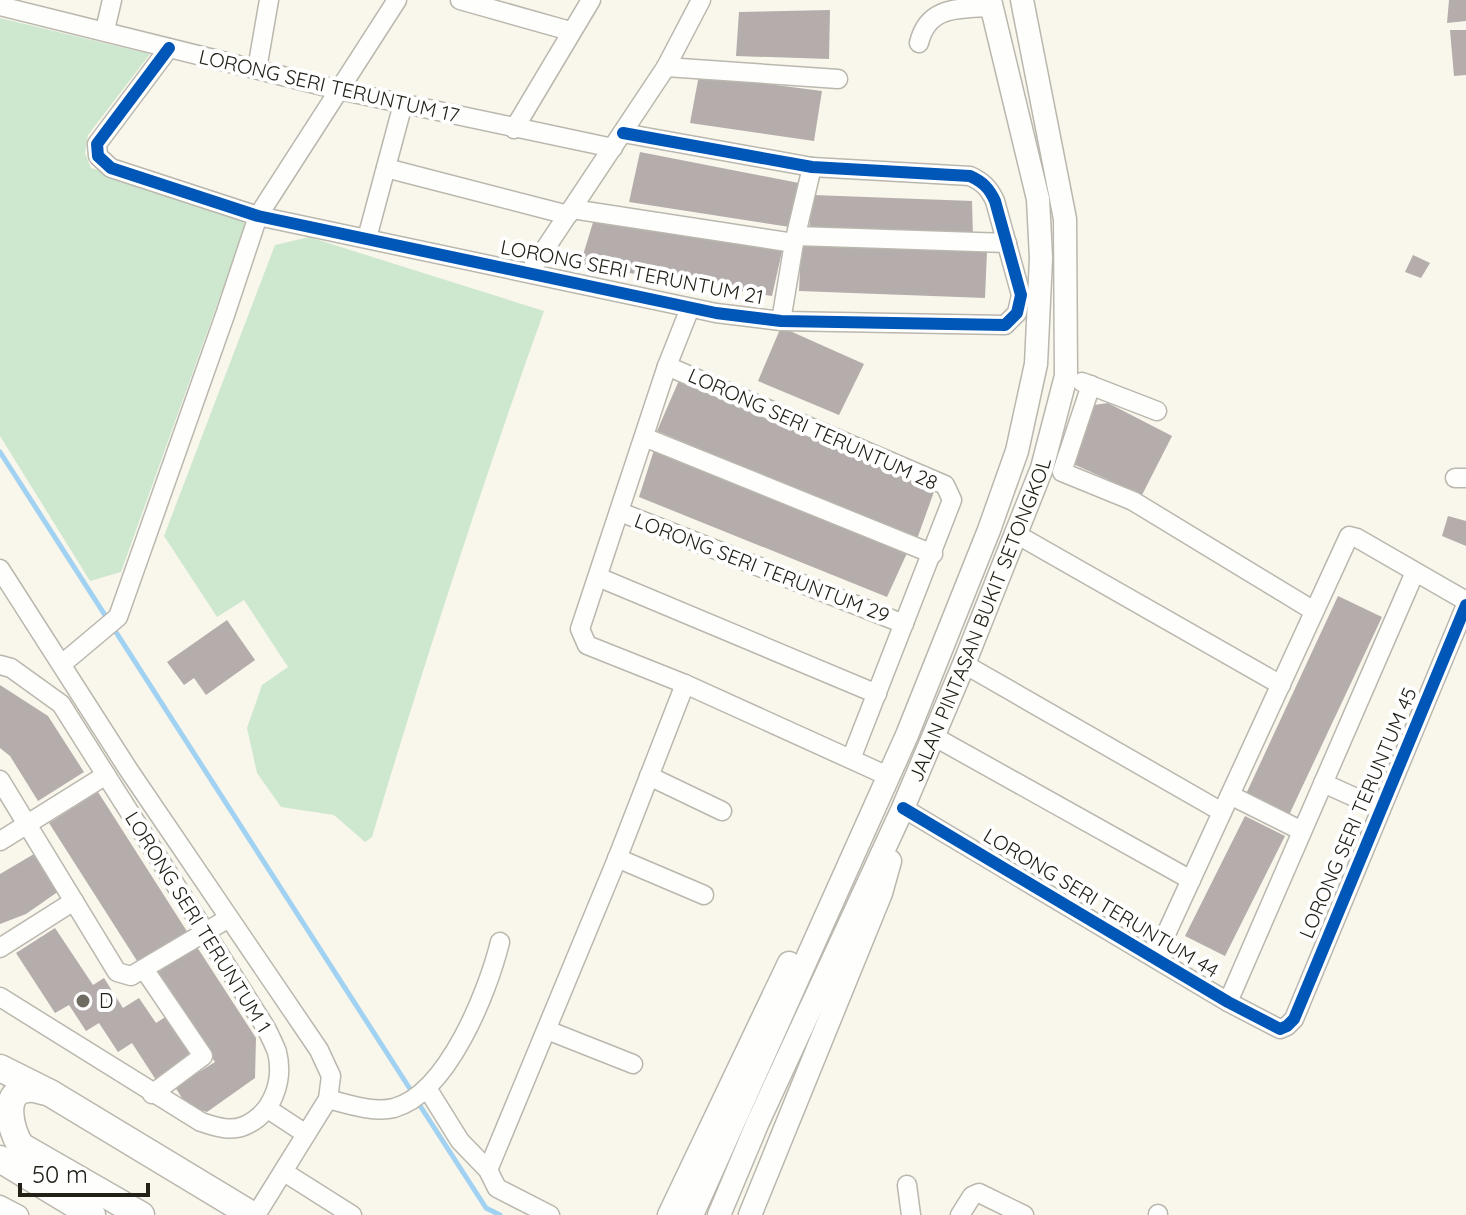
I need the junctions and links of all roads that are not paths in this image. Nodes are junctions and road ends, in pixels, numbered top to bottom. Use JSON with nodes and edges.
{"nodes":[{"id":1,"x":112,"y":0,"type":"edge"},
{"id":2,"x":269,"y":0,"type":"edge"},
{"id":3,"x":397,"y":0,"type":"edge"},
{"id":4,"x":460,"y":0,"type":"edge"},
{"id":5,"x":591,"y":0,"type":"edge"},
{"id":6,"x":701,"y":0,"type":"edge"},
{"id":7,"x":715,"y":0,"type":"edge"},
{"id":8,"x":991,"y":3,"type":"edge"},
{"id":9,"x":0,"y":4,"type":"edge"},
{"id":10,"x":1025,"y":10,"type":"edge"},
{"id":11,"x":105,"y":30,"type":"junction"},
{"id":12,"x":570,"y":31,"type":"junction"},
{"id":13,"x":999,"y":38,"type":"junction"},
{"id":14,"x":919,"y":43,"type":"dead end"},
{"id":15,"x":169,"y":48,"type":"junction"},
{"id":16,"x":666,"y":67,"type":"junction"},
{"id":17,"x":257,"y":69,"type":"junction"},
{"id":18,"x":838,"y":79,"type":"dead end"},
{"id":19,"x":339,"y":90,"type":"junction"},
{"id":20,"x":403,"y":104,"type":"junction"},
{"id":21,"x":514,"y":129,"type":"junction"},
{"id":22,"x":618,"y":140,"type":"junction"},
{"id":23,"x":812,"y":167,"type":"junction"},
{"id":24,"x":386,"y":168,"type":"junction"},
{"id":25,"x":570,"y":212,"type":"junction"},
{"id":26,"x":258,"y":216,"type":"junction"},
{"id":27,"x":367,"y":238,"type":"junction"},
{"id":28,"x":795,"y":240,"type":"junction"},
{"id":29,"x":1007,"y":243,"type":"junction"},
{"id":30,"x":529,"y":273,"type":"junction"},
{"id":31,"x":690,"y":308,"type":"junction"},
{"id":32,"x":781,"y":321,"type":"junction"},
{"id":33,"x":1005,"y":325,"type":"joint"},
{"id":34,"x":667,"y":366,"type":"junction"},
{"id":35,"x":1066,"y":376,"type":"junction"},
{"id":36,"x":1091,"y":385,"type":"junction"},
{"id":37,"x":1157,"y":411,"type":"dead end"},
{"id":38,"x":644,"y":437,"type":"junction"},
{"id":39,"x":620,"y":512,"type":"junction"},
{"id":40,"x":1016,"y":534,"type":"junction"},
{"id":41,"x":1349,"y":536,"type":"joint"},
{"id":42,"x":933,"y":554,"type":"junction"},
{"id":43,"x":1415,"y":572,"type":"junction"},
{"id":44,"x":2,"y":577,"type":"edge"},
{"id":45,"x":598,"y":577,"type":"junction"},
{"id":46,"x":1466,"y":603,"type":"edge"},
{"id":47,"x":1314,"y":611,"type":"junction"},
{"id":48,"x":904,"y":624,"type":"junction"},
{"id":49,"x":62,"y":664,"type":"junction"},
{"id":50,"x":964,"y":664,"type":"junction"},
{"id":51,"x":0,"y":665,"type":"edge"},
{"id":52,"x":685,"y":684,"type":"junction"},
{"id":53,"x":1281,"y":685,"type":"junction"},
{"id":54,"x":877,"y":694,"type":"junction"},
{"id":55,"x":907,"y":735,"type":"junction"},
{"id":56,"x":933,"y":736,"type":"junction"},
{"id":57,"x":851,"y":759,"type":"junction"},
{"id":58,"x":879,"y":772,"type":"junction"},
{"id":59,"x":106,"y":775,"type":"junction"},
{"id":60,"x":649,"y":776,"type":"junction"},
{"id":61,"x":0,"y":780,"type":"edge"},
{"id":62,"x":1323,"y":783,"type":"junction"},
{"id":63,"x":1226,"y":803,"type":"junction"},
{"id":64,"x":903,"y":808,"type":"junction"},
{"id":65,"x":1381,"y":809,"type":"junction"},
{"id":66,"x":722,"y":811,"type":"dead end"},
{"id":67,"x":25,"y":825,"type":"junction"},
{"id":68,"x":1302,"y":831,"type":"junction"},
{"id":69,"x":891,"y":832,"type":"junction"},
{"id":70,"x":0,"y":841,"type":"edge"},
{"id":71,"x":617,"y":858,"type":"junction"},
{"id":72,"x":1191,"y":880,"type":"junction"},
{"id":73,"x":704,"y":895,"type":"dead end"},
{"id":74,"x":74,"y":901,"type":"junction"},
{"id":75,"x":229,"y":918,"type":"junction"},
{"id":76,"x":206,"y":933,"type":"junction"},
{"id":77,"x":500,"y":942,"type":"dead end"},
{"id":78,"x":0,"y":948,"type":"edge"},
{"id":79,"x":1155,"y":958,"type":"junction"},
{"id":80,"x":144,"y":969,"type":"junction"},
{"id":81,"x":0,"y":997,"type":"edge"},
{"id":82,"x":1228,"y":1002,"type":"junction"},
{"id":83,"x":1280,"y":1029,"type":"joint"},
{"id":84,"x":547,"y":1030,"type":"junction"},
{"id":85,"x":633,"y":1064,"type":"dead end"},
{"id":86,"x":0,"y":1068,"type":"edge"},
{"id":87,"x":423,"y":1091,"type":"junction"},
{"id":88,"x":50,"y":1093,"type":"junction"},
{"id":89,"x":152,"y":1094,"type":"junction"},
{"id":90,"x":328,"y":1099,"type":"junction"},
{"id":91,"x":268,"y":1109,"type":"junction"},
{"id":92,"x":306,"y":1134,"type":"junction"},
{"id":93,"x":0,"y":1159,"type":"edge"},
{"id":94,"x":488,"y":1170,"type":"junction"},
{"id":95,"x":284,"y":1172,"type":"junction"},
{"id":96,"x":907,"y":1185,"type":"dead end"},
{"id":97,"x":0,"y":1205,"type":"edge"},
{"id":98,"x":19,"y":1215,"type":"edge"},
{"id":99,"x":92,"y":1215,"type":"edge"},
{"id":100,"x":141,"y":1215,"type":"edge"},
{"id":101,"x":254,"y":1215,"type":"edge"},
{"id":102,"x":352,"y":1215,"type":"edge"},
{"id":103,"x":550,"y":1215,"type":"edge"},
{"id":104,"x":669,"y":1215,"type":"edge"},
{"id":105,"x":692,"y":1215,"type":"edge"},
{"id":106,"x":719,"y":1215,"type":"edge"},
{"id":107,"x":750,"y":1215,"type":"edge"},
{"id":108,"x":911,"y":1215,"type":"edge"},
{"id":109,"x":960,"y":1215,"type":"edge"},
{"id":110,"x":1024,"y":1215,"type":"edge"}],
"edges":[{"from":1,"to":11,"type":"street"},
{"from":2,"to":17,"type":"street"},
{"from":3,"to":19,"type":"street"},
{"from":4,"to":12,"type":"street"},
{"from":5,"to":12,"type":"street"},
{"from":6,"to":7,"type":"street"},
{"from":6,"to":16,"type":"street"},
{"from":8,"to":13,"type":"main road","name":"JALAN PINTASAN BUKIT SETONGKOL"},
{"from":8,"to":14,"type":"street"},
{"from":9,"to":11,"type":"street","name":"LORONG SERI TERUNTUM 17"},
{"from":10,"to":13,"type":"main road"},
{"from":10,"to":35,"type":"main road","name":"JALAN PINTASAN BUKIT SETONGKOL"},
{"from":11,"to":15,"type":"street","name":"LORONG SERI TERUNTUM 17"},
{"from":12,"to":21,"type":"street"},
{"from":13,"to":55,"type":"main road","name":"JALAN PINTASAN BUKIT SETONGKOL"},
{"from":15,"to":17,"type":"street","name":"LORONG SERI TERUNTUM 17"},
{"from":15,"to":26,"type":"street","name":"LORONG SERI TERUNTUM 21"},
{"from":16,"to":18,"type":"street"},
{"from":16,"to":22,"type":"street"},
{"from":17,"to":19,"type":"street","name":"LORONG SERI TERUNTUM 17"},
{"from":19,"to":20,"type":"street","name":"LORONG SERI TERUNTUM 17"},
{"from":19,"to":26,"type":"street"},
{"from":20,"to":21,"type":"street","name":"LORONG SERI TERUNTUM 17"},
{"from":20,"to":24,"type":"street"},
{"from":21,"to":22,"type":"street","name":"LORONG SERI TERUNTUM 17"},
{"from":22,"to":23,"type":"street","name":"LORONG SERI TERUNTUM 17"},
{"from":22,"to":25,"type":"street"},
{"from":23,"to":28,"type":"street"},
{"from":23,"to":29,"type":"street","name":"LORONG SERI TERUNTUM 17"},
{"from":24,"to":25,"type":"street"},
{"from":24,"to":27,"type":"street"},
{"from":25,"to":28,"type":"street"},
{"from":25,"to":30,"type":"street"},
{"from":26,"to":27,"type":"street","name":"LORONG SERI TERUNTUM 21"},
{"from":26,"to":49,"type":"street"},
{"from":27,"to":30,"type":"street","name":"LORONG SERI TERUNTUM 21"},
{"from":28,"to":29,"type":"street"},
{"from":28,"to":32,"type":"street"},
{"from":29,"to":33,"type":"street","name":"LORONG SERI TERUNTUM 17"},
{"from":30,"to":31,"type":"street","name":"LORONG SERI TERUNTUM 21"},
{"from":31,"to":32,"type":"street","name":"LORONG SERI TERUNTUM 21"},
{"from":31,"to":34,"type":"street"},
{"from":32,"to":33,"type":"street","name":"LORONG SERI TERUNTUM 21"},
{"from":34,"to":38,"type":"street"},
{"from":34,"to":42,"type":"street","name":"LORONG SERI TERUNTUM 28"},
{"from":35,"to":36,"type":"street"},
{"from":35,"to":40,"type":"main road","name":"JALAN PINTASAN BUKIT SETONGKOL"},
{"from":36,"to":37,"type":"street"},
{"from":36,"to":47,"type":"street"},
{"from":38,"to":39,"type":"street"},
{"from":38,"to":42,"type":"street"},
{"from":39,"to":45,"type":"street"},
{"from":39,"to":48,"type":"street","name":"LORONG SERI TERUNTUM 29"},
{"from":40,"to":50,"type":"main road","name":"JALAN PINTASAN BUKIT SETONGKOL"},
{"from":40,"to":53,"type":"street"},
{"from":41,"to":43,"type":"street","name":"LORONG SERI TERUNTUM 45"},
{"from":41,"to":47,"type":"street","name":"LORONG SERI TERUNTUM 44"},
{"from":42,"to":48,"type":"street"},
{"from":43,"to":46,"type":"street","name":"LORONG SERI TERUNTUM 45"},
{"from":43,"to":62,"type":"street"},
{"from":44,"to":49,"type":"street"},
{"from":45,"to":52,"type":"street"},
{"from":45,"to":54,"type":"street"},
{"from":46,"to":65,"type":"street","name":"LORONG SERI TERUNTUM 45"},
{"from":47,"to":53,"type":"street","name":"LORONG SERI TERUNTUM 44"},
{"from":48,"to":54,"type":"street"},
{"from":49,"to":75,"type":"street"},
{"from":50,"to":56,"type":"main road","name":"JALAN PINTASAN BUKIT SETONGKOL"},
{"from":50,"to":63,"type":"street"},
{"from":51,"to":59,"type":"street","name":"LORONG SERI TERUNTUM 1"},
{"from":52,"to":57,"type":"street"},
{"from":52,"to":60,"type":"street"},
{"from":53,"to":63,"type":"street","name":"LORONG SERI TERUNTUM 44"},
{"from":54,"to":57,"type":"street"},
{"from":55,"to":58,"type":"main road","name":"JALAN PINTASAN BUKIT SETONGKOL"},
{"from":55,"to":105,"type":"main road","name":"JALAN PINTASAN BUKIT SETONGKOL"},
{"from":56,"to":64,"type":"main road","name":"JALAN PINTASAN BUKIT SETONGKOL"},
{"from":56,"to":72,"type":"street"},
{"from":57,"to":58,"type":"street"},
{"from":58,"to":104,"type":"main road","name":"JALAN PINTASAN BUKIT SETONGKOL"},
{"from":59,"to":67,"type":"street"},
{"from":59,"to":76,"type":"street","name":"LORONG SERI TERUNTUM 1"},
{"from":60,"to":66,"type":"street"},
{"from":60,"to":71,"type":"street"},
{"from":61,"to":67,"type":"street"},
{"from":62,"to":65,"type":"street"},
{"from":62,"to":68,"type":"street"},
{"from":63,"to":68,"type":"street"},
{"from":63,"to":72,"type":"street","name":"LORONG SERI TERUNTUM 44"},
{"from":64,"to":69,"type":"main road","name":"JALAN PINTASAN BUKIT SETONGKOL"},
{"from":64,"to":79,"type":"street","name":"LORONG SERI TERUNTUM 44"},
{"from":65,"to":83,"type":"street","name":"LORONG SERI TERUNTUM 45"},
{"from":67,"to":70,"type":"street"},
{"from":67,"to":74,"type":"street"},
{"from":68,"to":82,"type":"street"},
{"from":69,"to":106,"type":"main road"},
{"from":69,"to":107,"type":"main road","name":"JALAN PINTASAN BUKIT SETONGKOL"},
{"from":71,"to":73,"type":"street"},
{"from":71,"to":84,"type":"street"},
{"from":72,"to":79,"type":"street","name":"LORONG SERI TERUNTUM 44"},
{"from":74,"to":78,"type":"street"},
{"from":74,"to":80,"type":"street"},
{"from":75,"to":76,"type":"street"},
{"from":75,"to":90,"type":"street"},
{"from":76,"to":80,"type":"street"},
{"from":76,"to":91,"type":"street","name":"LORONG SERI TERUNTUM 1"},
{"from":77,"to":87,"type":"street"},
{"from":79,"to":82,"type":"street","name":"LORONG SERI TERUNTUM 44"},
{"from":80,"to":89,"type":"street"},
{"from":81,"to":89,"type":"street"},
{"from":82,"to":83,"type":"street","name":"LORONG SERI TERUNTUM 44"},
{"from":84,"to":85,"type":"street"},
{"from":84,"to":94,"type":"street"},
{"from":86,"to":88,"type":"highway"},
{"from":87,"to":90,"type":"street"},
{"from":87,"to":94,"type":"street"},
{"from":88,"to":100,"type":"highway"},
{"from":88,"to":101,"type":"highway"},
{"from":89,"to":91,"type":"street"},
{"from":90,"to":92,"type":"street"},
{"from":91,"to":92,"type":"street"},
{"from":92,"to":95,"type":"street"},
{"from":93,"to":99,"type":"highway"},
{"from":94,"to":103,"type":"street"},
{"from":95,"to":101,"type":"street"},
{"from":95,"to":102,"type":"street"},
{"from":96,"to":108,"type":"street"},
{"from":97,"to":98,"type":"street"},
{"from":109,"to":110,"type":"street"}]}
